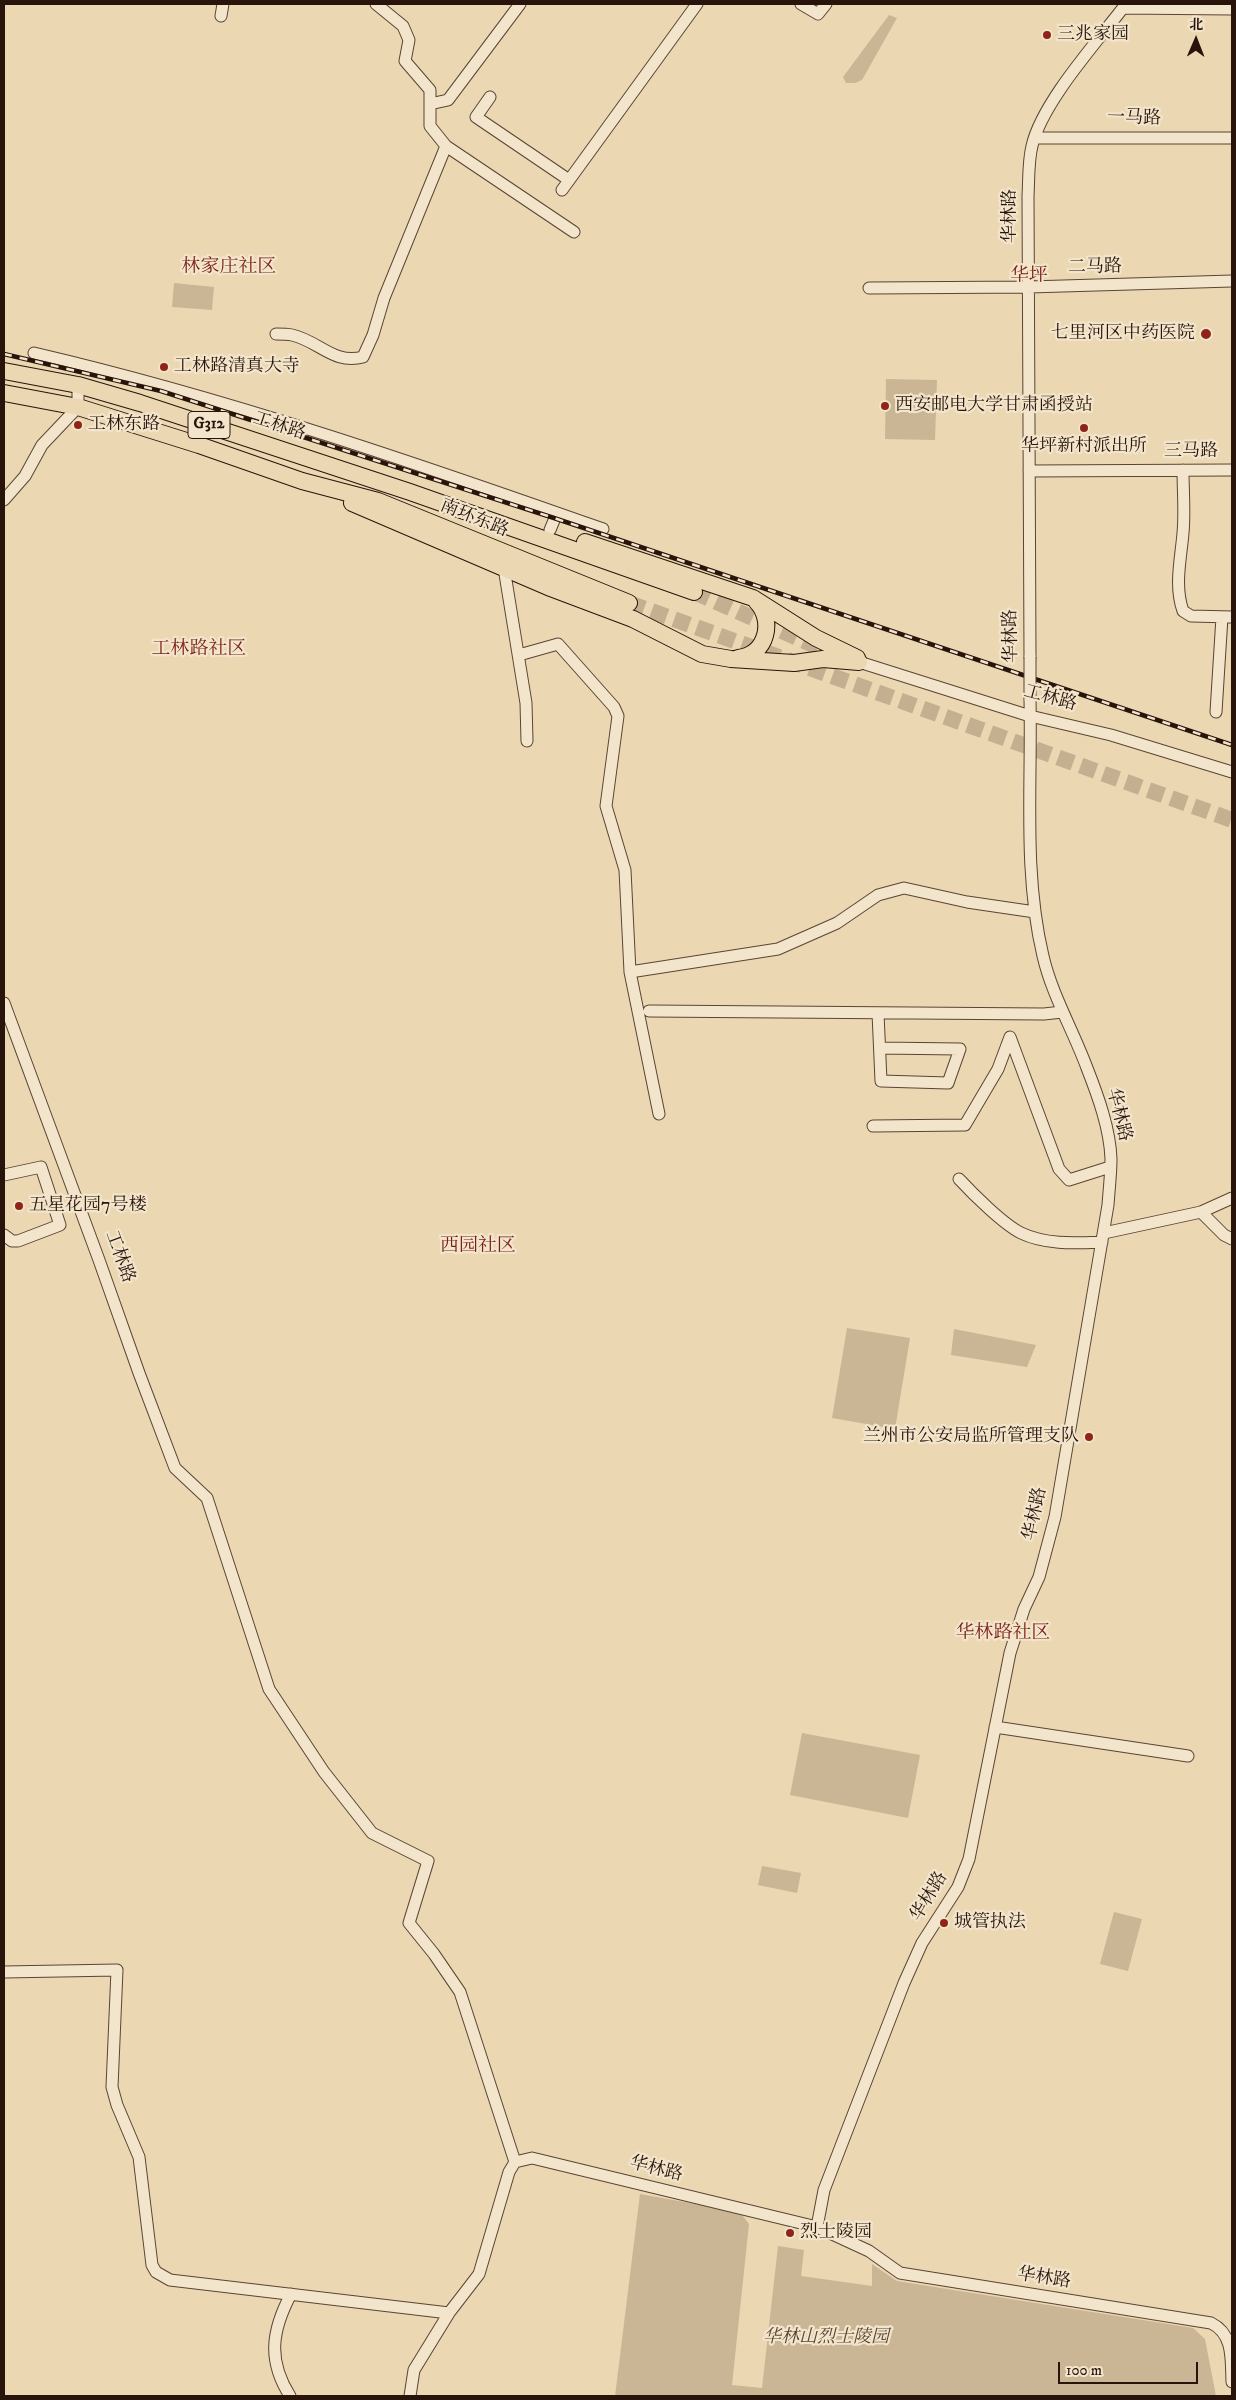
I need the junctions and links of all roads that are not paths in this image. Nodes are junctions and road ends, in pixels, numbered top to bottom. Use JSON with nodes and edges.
{"nodes":[{"id":1,"x":223,"y":4,"type":"edge"},
{"id":2,"x":376,"y":4,"type":"edge"},
{"id":3,"x":520,"y":4,"type":"edge"},
{"id":4,"x":697,"y":4,"type":"edge"},
{"id":5,"x":801,"y":4,"type":"edge"},
{"id":6,"x":826,"y":4,"type":"edge"},
{"id":7,"x":1124,"y":6,"type":"edge"},
{"id":8,"x":1232,"y":9,"type":"edge"},
{"id":9,"x":221,"y":16,"type":"dead end"},
{"id":10,"x":490,"y":97,"type":"dead end"},
{"id":11,"x":430,"y":104,"type":"junction"},
{"id":12,"x":1035,"y":138,"type":"junction"},
{"id":13,"x":1232,"y":138,"type":"edge"},
{"id":14,"x":446,"y":146,"type":"junction"},
{"id":15,"x":569,"y":180,"type":"junction"},
{"id":16,"x":562,"y":190,"type":"dead end"},
{"id":17,"x":574,"y":232,"type":"dead end"},
{"id":18,"x":1232,"y":281,"type":"edge"},
{"id":19,"x":1029,"y":287,"type":"junction"},
{"id":20,"x":869,"y":288,"type":"dead end"},
{"id":21,"x":276,"y":334,"type":"dead end"},
{"id":22,"x":34,"y":353,"type":"dead end"},
{"id":23,"x":4,"y":371,"type":"edge"},
{"id":24,"x":78,"y":385,"type":"junction"},
{"id":25,"x":4,"y":393,"type":"edge"},
{"id":26,"x":78,"y":407,"type":"junction"},
{"id":27,"x":1183,"y":470,"type":"junction"},
{"id":28,"x":1232,"y":470,"type":"edge"},
{"id":29,"x":1029,"y":471,"type":"junction"},
{"id":30,"x":302,"y":481,"type":"junction"},
{"id":31,"x":410,"y":492,"type":"junction"},
{"id":32,"x":4,"y":500,"type":"edge"},
{"id":33,"x":557,"y":513,"type":"junction"},
{"id":34,"x":603,"y":529,"type":"dead end"},
{"id":35,"x":550,"y":530,"type":"junction"},
{"id":36,"x":504,"y":568,"type":"junction"},
{"id":37,"x":694,"y":592,"type":"tunnel mouth"},
{"id":38,"x":753,"y":598,"type":"junction"},
{"id":39,"x":629,"y":603,"type":"tunnel mouth"},
{"id":40,"x":1227,"y":617,"type":"edge"},
{"id":41,"x":520,"y":655,"type":"junction"},
{"id":42,"x":731,"y":659,"type":"junction"},
{"id":43,"x":859,"y":662,"type":"junction"},
{"id":44,"x":1216,"y":712,"type":"dead end"},
{"id":45,"x":1030,"y":716,"type":"junction"},
{"id":46,"x":527,"y":741,"type":"dead end"},
{"id":47,"x":1232,"y":772,"type":"edge"},
{"id":48,"x":1034,"y":912,"type":"junction"},
{"id":49,"x":630,"y":972,"type":"junction"},
{"id":50,"x":4,"y":1003,"type":"edge"},
{"id":51,"x":649,"y":1011,"type":"dead end"},
{"id":52,"x":1062,"y":1012,"type":"junction"},
{"id":53,"x":878,"y":1013,"type":"junction"},
{"id":54,"x":880,"y":1048,"type":"junction"},
{"id":55,"x":658,"y":1114,"type":"dead end"},
{"id":56,"x":873,"y":1126,"type":"dead end"},
{"id":57,"x":1110,"y":1167,"type":"junction"},
{"id":58,"x":4,"y":1176,"type":"edge"},
{"id":59,"x":959,"y":1179,"type":"dead end"},
{"id":60,"x":1232,"y":1198,"type":"edge"},
{"id":61,"x":1201,"y":1212,"type":"junction"},
{"id":62,"x":4,"y":1235,"type":"edge"},
{"id":63,"x":1103,"y":1238,"type":"junction"},
{"id":64,"x":1232,"y":1239,"type":"edge"},
{"id":65,"x":995,"y":1728,"type":"junction"},
{"id":66,"x":1188,"y":1756,"type":"dead end"},
{"id":67,"x":4,"y":1972,"type":"edge"},
{"id":68,"x":515,"y":2162,"type":"junction"},
{"id":69,"x":817,"y":2226,"type":"junction"},
{"id":70,"x":291,"y":2294,"type":"junction"},
{"id":71,"x":449,"y":2313,"type":"junction"},
{"id":72,"x":1232,"y":2382,"type":"edge"},
{"id":73,"x":290,"y":2396,"type":"edge"},
{"id":74,"x":410,"y":2396,"type":"edge"}],
"edges":[{"from":1,"to":9,"type":"street"},
{"from":2,"to":11,"type":"street"},
{"from":3,"to":11,"type":"street"},
{"from":4,"to":15,"type":"street"},
{"from":5,"to":6,"type":"street"},
{"from":7,"to":8,"type":"street"},
{"from":7,"to":12,"type":"street","name":"华林路"},
{"from":10,"to":15,"type":"street"},
{"from":11,"to":14,"type":"street"},
{"from":12,"to":13,"type":"street","name":"一马路"},
{"from":12,"to":19,"type":"street","name":"华林路"},
{"from":14,"to":17,"type":"street"},
{"from":14,"to":21,"type":"street"},
{"from":15,"to":16,"type":"street"},
{"from":18,"to":19,"type":"street","name":"二马路"},
{"from":19,"to":20,"type":"street","name":"二马路"},
{"from":19,"to":29,"type":"street","name":"华林路"},
{"from":22,"to":33,"type":"street"},
{"from":23,"to":24,"type":"highway","name":"工林路","number":"G312"},
{"from":24,"to":26,"type":"street"},
{"from":24,"to":31,"type":"highway","name":"工林路","number":"G312"},
{"from":25,"to":26,"type":"highway","number":"G312"},
{"from":26,"to":30,"type":"highway","number":"G312"},
{"from":26,"to":32,"type":"street"},
{"from":27,"to":28,"type":"street","name":"三马路"},
{"from":27,"to":29,"type":"street","name":"三马路"},
{"from":27,"to":40,"type":"street"},
{"from":29,"to":45,"type":"street","name":"华林路","bridge":true},
{"from":30,"to":36,"type":"highway"},
{"from":30,"to":39,"type":"highway","name":"南环东路","number":"G312"},
{"from":31,"to":35,"type":"highway"},
{"from":31,"to":37,"type":"highway","name":"南环东路","number":"G312"},
{"from":33,"to":34,"type":"street"},
{"from":33,"to":35,"type":"street"},
{"from":35,"to":38,"type":"highway"},
{"from":36,"to":41,"type":"street"},
{"from":36,"to":42,"type":"highway"},
{"from":38,"to":42,"type":"highway"},
{"from":38,"to":43,"type":"highway"},
{"from":40,"to":44,"type":"street"},
{"from":41,"to":46,"type":"street"},
{"from":41,"to":49,"type":"street"},
{"from":42,"to":43,"type":"highway"},
{"from":43,"to":45,"type":"street","name":"工林路"},
{"from":45,"to":47,"type":"street","name":"工林路"},
{"from":45,"to":48,"type":"street","name":"华林路"},
{"from":48,"to":49,"type":"street"},
{"from":48,"to":52,"type":"street","name":"华林路"},
{"from":49,"to":55,"type":"street"},
{"from":50,"to":68,"type":"street","name":"工林路"},
{"from":51,"to":53,"type":"street"},
{"from":52,"to":53,"type":"street"},
{"from":52,"to":57,"type":"street","name":"华林路"},
{"from":53,"to":54,"type":"street"},
{"from":54,"to":54,"type":"street"},
{"from":56,"to":57,"type":"street"},
{"from":57,"to":63,"type":"street","name":"华林路"},
{"from":58,"to":62,"type":"street"},
{"from":59,"to":63,"type":"street"},
{"from":60,"to":61,"type":"street"},
{"from":61,"to":63,"type":"street"},
{"from":61,"to":64,"type":"street"},
{"from":63,"to":65,"type":"street","name":"华林路"},
{"from":65,"to":66,"type":"street"},
{"from":65,"to":69,"type":"street","name":"华林路"},
{"from":67,"to":70,"type":"street"},
{"from":68,"to":69,"type":"street","name":"华林路"},
{"from":68,"to":71,"type":"street"},
{"from":69,"to":72,"type":"street","name":"华林路"},
{"from":70,"to":71,"type":"street"},
{"from":70,"to":73,"type":"street"},
{"from":71,"to":74,"type":"street"}]}
